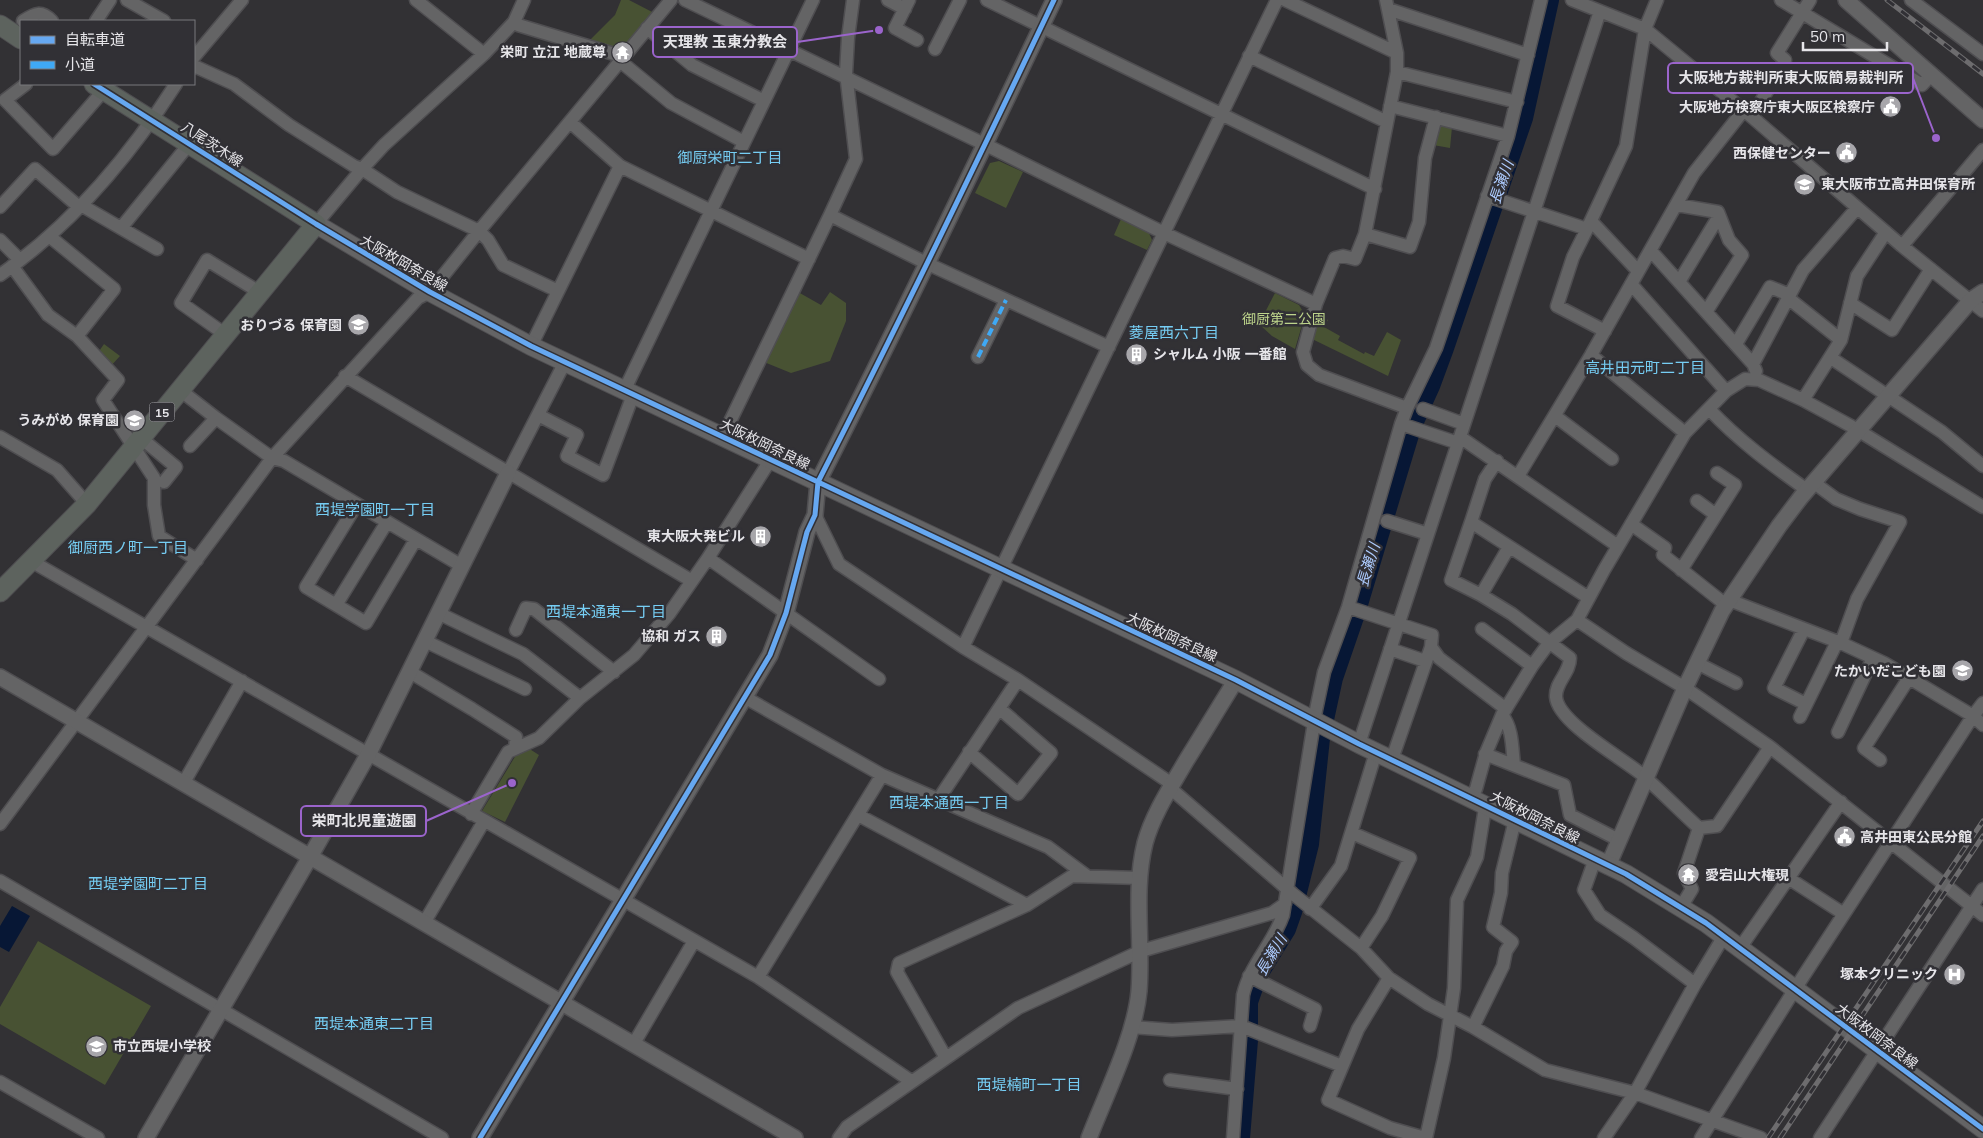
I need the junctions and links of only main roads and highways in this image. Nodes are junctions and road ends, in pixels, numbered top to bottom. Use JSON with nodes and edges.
{"nodes":[{"id":1,"x":99,"y":87,"type":"edge"},
{"id":2,"x":316,"y":224,"type":"junction"},
{"id":3,"x":0,"y":592,"type":"edge"},
{"id":4,"x":1983,"y":1129,"type":"edge"}],
"edges":[{"from":1,"to":2,"type":"main road","name":"八尾茨木線"},
{"from":2,"to":3,"type":"main road","number":"15"},
{"from":2,"to":4,"type":"main road","name":"大阪枚岡奈良線"}]}
